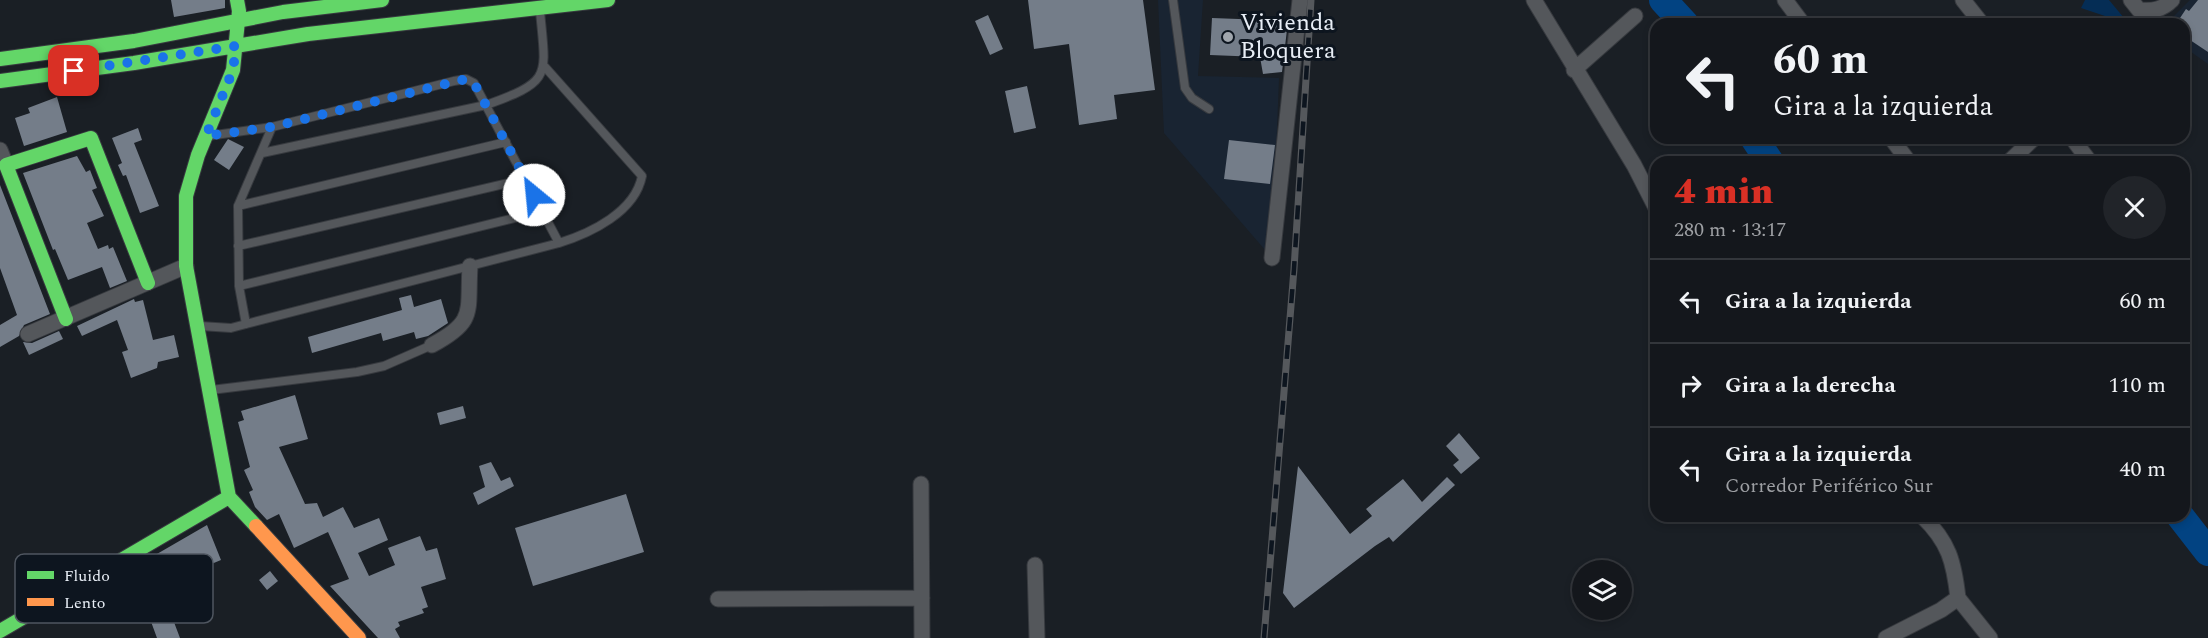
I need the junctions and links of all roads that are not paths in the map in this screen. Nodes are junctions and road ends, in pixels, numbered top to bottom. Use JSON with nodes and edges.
{"nodes":[{"id":1,"x":237,"y":0,"type":"edge"},
{"id":2,"x":382,"y":0,"type":"edge"},
{"id":3,"x":608,"y":0,"type":"edge"},
{"id":4,"x":1173,"y":0,"type":"edge"},
{"id":5,"x":1300,"y":0,"type":"edge"},
{"id":6,"x":1534,"y":0,"type":"edge"},
{"id":7,"x":1785,"y":0,"type":"edge"},
{"id":8,"x":1963,"y":0,"type":"edge"},
{"id":9,"x":2172,"y":0,"type":"edge"},
{"id":10,"x":2135,"y":5,"type":"edge"},
{"id":11,"x":539,"y":8,"type":"junction"},
{"id":12,"x":1635,"y":16,"type":"dead end"},
{"id":13,"x":1798,"y":18,"type":"edge"},
{"id":14,"x":1977,"y":18,"type":"edge"},
{"id":15,"x":238,"y":20,"type":"junction"},
{"id":16,"x":236,"y":46,"type":"junction"},
{"id":17,"x":0,"y":59,"type":"edge"},
{"id":18,"x":545,"y":67,"type":"junction"},
{"id":19,"x":1574,"y":70,"type":"junction"},
{"id":20,"x":0,"y":81,"type":"edge"},
{"id":21,"x":486,"y":105,"type":"junction"},
{"id":22,"x":1209,"y":109,"type":"dead end"},
{"id":23,"x":272,"y":127,"type":"junction"},
{"id":24,"x":206,"y":136,"type":"junction"},
{"id":25,"x":506,"y":142,"type":"junction"},
{"id":26,"x":1896,"y":144,"type":"edge"},
{"id":27,"x":2028,"y":144,"type":"edge"},
{"id":28,"x":0,"y":150,"type":"edge"},
{"id":29,"x":262,"y":153,"type":"junction"},
{"id":30,"x":1905,"y":156,"type":"edge"},
{"id":31,"x":2015,"y":156,"type":"edge"},
{"id":32,"x":6,"y":165,"type":"junction"},
{"id":33,"x":526,"y":179,"type":"junction"},
{"id":34,"x":1650,"y":196,"type":"edge"},
{"id":35,"x":238,"y":206,"type":"junction"},
{"id":36,"x":543,"y":211,"type":"junction"},
{"id":37,"x":559,"y":243,"type":"junction"},
{"id":38,"x":238,"y":246,"type":"junction"},
{"id":39,"x":1272,"y":258,"type":"dead end"},
{"id":40,"x":186,"y":266,"type":"junction"},
{"id":41,"x":470,"y":266,"type":"junction"},
{"id":42,"x":148,"y":283,"type":"junction"},
{"id":43,"x":239,"y":286,"type":"junction"},
{"id":44,"x":66,"y":319,"type":"junction"},
{"id":45,"x":246,"y":324,"type":"junction"},
{"id":46,"x":198,"y":326,"type":"junction"},
{"id":47,"x":28,"y":334,"type":"dead end"},
{"id":48,"x":432,"y":345,"type":"joint"},
{"id":49,"x":210,"y":390,"type":"junction"},
{"id":50,"x":921,"y":484,"type":"dead end"},
{"id":51,"x":229,"y":497,"type":"junction"},
{"id":52,"x":1928,"y":522,"type":"edge"},
{"id":53,"x":132,"y":554,"type":"edge"},
{"id":54,"x":1035,"y":565,"type":"dead end"},
{"id":55,"x":922,"y":598,"type":"junction"},
{"id":56,"x":1958,"y":598,"type":"junction"},
{"id":57,"x":718,"y":599,"type":"dead end"},
{"id":58,"x":15,"y":622,"type":"edge"},
{"id":59,"x":0,"y":631,"type":"edge"},
{"id":60,"x":359,"y":638,"type":"edge"},
{"id":61,"x":922,"y":638,"type":"edge"},
{"id":62,"x":1037,"y":638,"type":"edge"},
{"id":63,"x":1886,"y":638,"type":"edge"},
{"id":64,"x":1990,"y":638,"type":"edge"}],
"edges":[{"from":1,"to":15,"type":"street"},
{"from":2,"to":15,"type":"street"},
{"from":3,"to":11,"type":"street"},
{"from":4,"to":22,"type":"lane"},
{"from":5,"to":39,"type":"street"},
{"from":6,"to":19,"type":"street"},
{"from":7,"to":13,"type":"street"},
{"from":8,"to":14,"type":"street"},
{"from":9,"to":10,"type":"street"},
{"from":11,"to":16,"type":"street"},
{"from":11,"to":18,"type":"lane"},
{"from":12,"to":19,"type":"street"},
{"from":15,"to":16,"type":"street"},
{"from":15,"to":17,"type":"street"},
{"from":16,"to":20,"type":"street"},
{"from":16,"to":24,"type":"street"},
{"from":18,"to":21,"type":"lane"},
{"from":18,"to":37,"type":"lane"},
{"from":19,"to":34,"type":"street"},
{"from":21,"to":23,"type":"lane"},
{"from":21,"to":25,"type":"lane"},
{"from":21,"to":29,"type":"lane"},
{"from":23,"to":24,"type":"lane"},
{"from":23,"to":29,"type":"lane"},
{"from":24,"to":40,"type":"street"},
{"from":25,"to":33,"type":"lane"},
{"from":25,"to":35,"type":"lane"},
{"from":26,"to":30,"type":"street"},
{"from":27,"to":31,"type":"street"},
{"from":28,"to":32,"type":"street"},
{"from":29,"to":35,"type":"lane"},
{"from":32,"to":42,"type":"street"},
{"from":32,"to":44,"type":"street"},
{"from":33,"to":36,"type":"lane"},
{"from":33,"to":38,"type":"lane"},
{"from":35,"to":38,"type":"lane"},
{"from":36,"to":37,"type":"lane"},
{"from":36,"to":43,"type":"lane"},
{"from":37,"to":41,"type":"lane"},
{"from":38,"to":43,"type":"lane"},
{"from":40,"to":42,"type":"street"},
{"from":40,"to":46,"type":"street"},
{"from":41,"to":45,"type":"lane"},
{"from":41,"to":48,"type":"street"},
{"from":42,"to":44,"type":"street"},
{"from":43,"to":45,"type":"lane"},
{"from":44,"to":47,"type":"street"},
{"from":45,"to":46,"type":"lane"},
{"from":46,"to":49,"type":"street"},
{"from":48,"to":49,"type":"lane"},
{"from":49,"to":51,"type":"street"},
{"from":50,"to":55,"type":"street"},
{"from":51,"to":53,"type":"street"},
{"from":51,"to":60,"type":"street"},
{"from":52,"to":56,"type":"street"},
{"from":54,"to":62,"type":"street"},
{"from":55,"to":57,"type":"street"},
{"from":55,"to":61,"type":"street"},
{"from":56,"to":63,"type":"street"},
{"from":56,"to":64,"type":"street"},
{"from":58,"to":59,"type":"street"}]}
